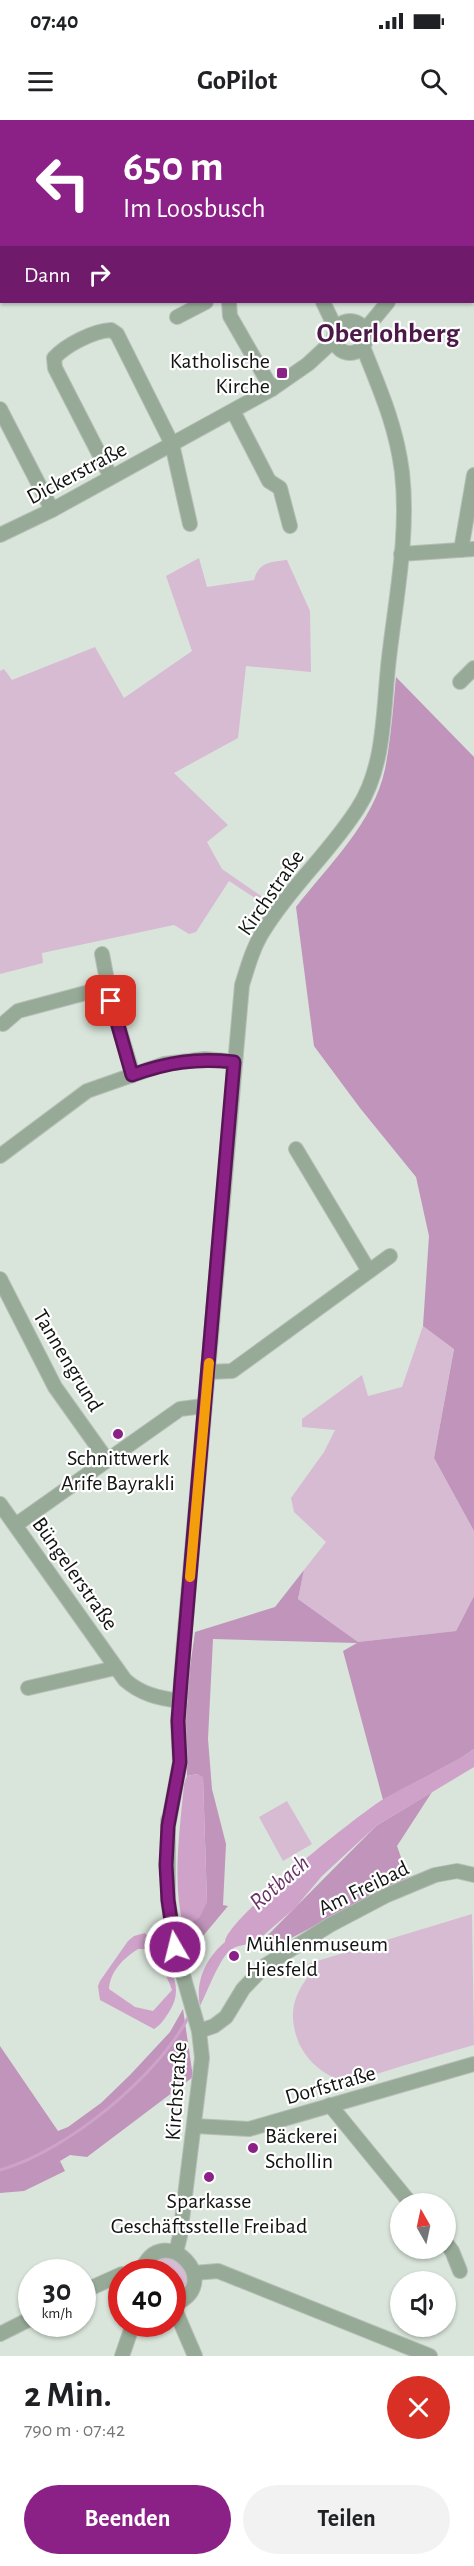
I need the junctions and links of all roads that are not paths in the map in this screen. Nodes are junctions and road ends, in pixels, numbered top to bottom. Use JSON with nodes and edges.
{"nodes":[{"id":1,"x":204,"y":303,"type":"edge"},
{"id":2,"x":230,"y":303,"type":"edge"},
{"id":3,"x":323,"y":303,"type":"edge"},
{"id":4,"x":330,"y":303,"type":"edge"},
{"id":5,"x":382,"y":303,"type":"edge"},
{"id":6,"x":387,"y":303,"type":"edge"},
{"id":7,"x":177,"y":317,"type":"dead end"},
{"id":8,"x":349,"y":337,"type":"junction"},
{"id":9,"x":272,"y":389,"type":"junction"},
{"id":10,"x":0,"y":409,"type":"edge"},
{"id":11,"x":233,"y":411,"type":"junction"},
{"id":12,"x":172,"y":444,"type":"junction"},
{"id":13,"x":474,"y":475,"type":"edge"},
{"id":14,"x":111,"y":477,"type":"junction"},
{"id":15,"x":52,"y":510,"type":"junction"},
{"id":16,"x":190,"y":524,"type":"dead end"},
{"id":17,"x":290,"y":526,"type":"dead end"},
{"id":18,"x":0,"y":535,"type":"edge"},
{"id":19,"x":467,"y":550,"type":"edge"},
{"id":20,"x":401,"y":554,"type":"junction"},
{"id":21,"x":474,"y":668,"type":"edge"},
{"id":22,"x":460,"y":682,"type":"dead end"},
{"id":23,"x":102,"y":954,"type":"dead end"},
{"id":24,"x":108,"y":987,"type":"junction"},
{"id":25,"x":3,"y":1024,"type":"dead end"},
{"id":26,"x":234,"y":1062,"type":"junction"},
{"id":27,"x":132,"y":1075,"type":"junction"},
{"id":28,"x":296,"y":1149,"type":"dead end"},
{"id":29,"x":0,"y":1156,"type":"edge"},
{"id":30,"x":390,"y":1256,"type":"dead end"},
{"id":31,"x":369,"y":1271,"type":"junction"},
{"id":32,"x":0,"y":1279,"type":"edge"},
{"id":33,"x":208,"y":1372,"type":"junction"},
{"id":34,"x":204,"y":1406,"type":"junction"},
{"id":35,"x":107,"y":1460,"type":"junction"},
{"id":36,"x":0,"y":1504,"type":"edge"},
{"id":37,"x":9,"y":1522,"type":"edge"},
{"id":38,"x":115,"y":1668,"type":"junction"},
{"id":39,"x":28,"y":1688,"type":"dead end"},
{"id":40,"x":180,"y":1701,"type":"junction"},
{"id":41,"x":474,"y":1875,"type":"edge"},
{"id":42,"x":197,"y":2025,"type":"junction"},
{"id":43,"x":474,"y":2064,"type":"edge"},
{"id":44,"x":330,"y":2105,"type":"junction"},
{"id":45,"x":195,"y":2126,"type":"junction"},
{"id":46,"x":402,"y":2193,"type":"edge"},
{"id":47,"x":176,"y":2252,"type":"junction"},
{"id":48,"x":150,"y":2259,"type":"edge"},
{"id":49,"x":455,"y":2259,"type":"edge"},
{"id":50,"x":460,"y":2271,"type":"dead end"},
{"id":51,"x":194,"y":2273,"type":"junction"},
{"id":52,"x":186,"y":2296,"type":"edge"},
{"id":53,"x":18,"y":2325,"type":"edge"},
{"id":54,"x":0,"y":2334,"type":"edge"},
{"id":55,"x":186,"y":2335,"type":"edge"},
{"id":56,"x":129,"y":2337,"type":"edge"},
{"id":57,"x":122,"y":2356,"type":"edge"},
{"id":58,"x":195,"y":2356,"type":"edge"},
{"id":59,"x":430,"y":2356,"type":"edge"}],
"edges":[{"from":1,"to":7,"type":"street"},
{"from":2,"to":9,"type":"street"},
{"from":3,"to":8,"type":"street","name":"Kirchstraße"},
{"from":4,"to":8,"type":"street","name":"Kirchstraße"},
{"from":5,"to":8,"type":"street","name":"Dickerstraße"},
{"from":6,"to":8,"type":"street","name":"Dickerstraße"},
{"from":8,"to":9,"type":"street","name":"Dickerstraße"},
{"from":8,"to":20,"type":"street","name":"Kirchstraße"},
{"from":9,"to":11,"type":"street","name":"Dickerstraße"},
{"from":10,"to":15,"type":"street"},
{"from":11,"to":12,"type":"street","name":"Dickerstraße"},
{"from":11,"to":17,"type":"street"},
{"from":12,"to":14,"type":"street","name":"Dickerstraße"},
{"from":12,"to":14,"type":"street"},
{"from":12,"to":16,"type":"street"},
{"from":13,"to":19,"type":"street"},
{"from":14,"to":15,"type":"street","name":"Dickerstraße"},
{"from":15,"to":18,"type":"street","name":"Dickerstraße"},
{"from":19,"to":20,"type":"street"},
{"from":20,"to":26,"type":"street","name":"Kirchstraße"},
{"from":21,"to":22,"type":"street"},
{"from":23,"to":24,"type":"street"},
{"from":24,"to":25,"type":"street"},
{"from":24,"to":27,"type":"street"},
{"from":26,"to":27,"type":"street"},
{"from":26,"to":33,"type":"street","name":"Kirchstraße"},
{"from":27,"to":29,"type":"street"},
{"from":28,"to":31,"type":"street"},
{"from":30,"to":31,"type":"street"},
{"from":31,"to":33,"type":"street"},
{"from":32,"to":35,"type":"street","name":"Tannengrund"},
{"from":33,"to":34,"type":"street","name":"Kirchstraße"},
{"from":34,"to":35,"type":"street"},
{"from":34,"to":40,"type":"street","name":"Kirchstraße"},
{"from":35,"to":37,"type":"street"},
{"from":36,"to":37,"type":"street","name":"Büngelerstraße"},
{"from":37,"to":38,"type":"street","name":"Büngelerstraße"},
{"from":38,"to":39,"type":"street"},
{"from":38,"to":40,"type":"street","name":"Büngelerstraße"},
{"from":40,"to":42,"type":"street","name":"Kirchstraße"},
{"from":41,"to":42,"type":"street","name":"Am Freibad"},
{"from":42,"to":45,"type":"street","name":"Kirchstraße"},
{"from":43,"to":44,"type":"street","name":"Dorfstraße"},
{"from":44,"to":45,"type":"street","name":"Dorfstraße"},
{"from":44,"to":46,"type":"street"},
{"from":45,"to":47,"type":"street","name":"Kirchstraße"},
{"from":47,"to":48,"type":"street"},
{"from":47,"to":51,"type":"street"},
{"from":49,"to":50,"type":"street"},
{"from":51,"to":52,"type":"street"},
{"from":51,"to":59,"type":"street"},
{"from":53,"to":54,"type":"street"},
{"from":55,"to":58,"type":"street"},
{"from":56,"to":57,"type":"street"}]}
